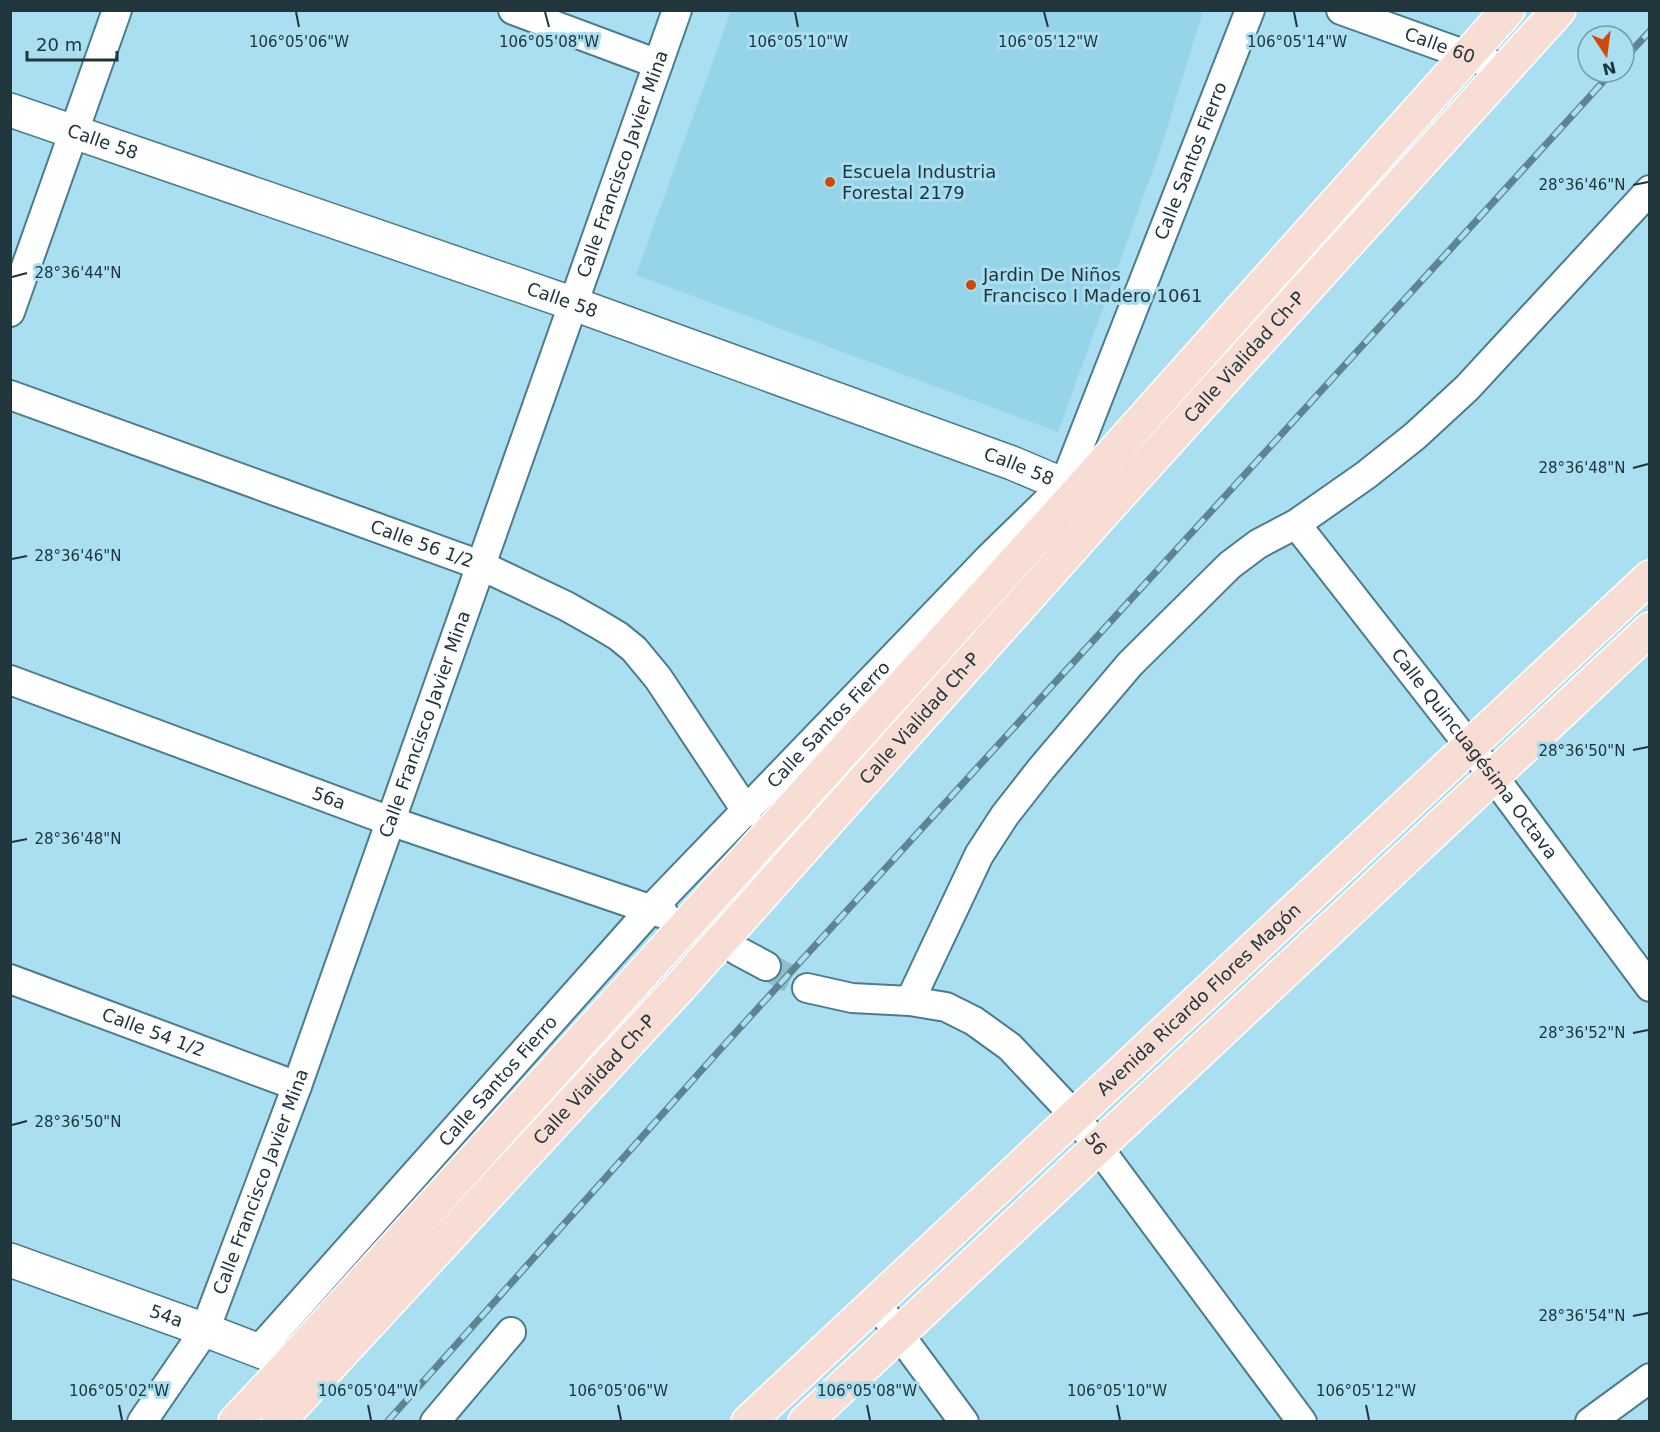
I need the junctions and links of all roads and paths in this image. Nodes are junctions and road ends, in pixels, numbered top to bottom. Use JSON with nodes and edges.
{"nodes":[{"id":1,"x":117,"y":10,"type":"edge"},
{"id":2,"x":513,"y":10,"type":"edge"},
{"id":3,"x":677,"y":10,"type":"edge"},
{"id":4,"x":1250,"y":10,"type":"edge"},
{"id":5,"x":1341,"y":10,"type":"edge"},
{"id":6,"x":1508,"y":10,"type":"edge"},
{"id":7,"x":1559,"y":10,"type":"edge"},
{"id":8,"x":1468,"y":55,"type":"junction"},
{"id":9,"x":658,"y":64,"type":"junction"},
{"id":10,"x":1505,"y":69,"type":"junction"},
{"id":11,"x":10,"y":110,"type":"edge"},
{"id":12,"x":73,"y":133,"type":"junction"},
{"id":13,"x":1650,"y":190,"type":"edge"},
{"id":14,"x":574,"y":304,"type":"junction"},
{"id":15,"x":10,"y":312,"type":"edge"},
{"id":16,"x":10,"y":394,"type":"edge"},
{"id":17,"x":1071,"y":489,"type":"junction"},
{"id":18,"x":1105,"y":511,"type":"junction"},
{"id":19,"x":1296,"y":524,"type":"junction"},
{"id":20,"x":480,"y":565,"type":"junction"},
{"id":21,"x":1650,"y":577,"type":"edge"},
{"id":22,"x":1650,"y":628,"type":"edge"},
{"id":23,"x":10,"y":680,"type":"edge"},
{"id":24,"x":1470,"y":746,"type":"junction"},
{"id":25,"x":1493,"y":776,"type":"junction"},
{"id":26,"x":747,"y":812,"type":"junction"},
{"id":27,"x":390,"y":821,"type":"junction"},
{"id":28,"x":658,"y":912,"type":"junction"},
{"id":29,"x":738,"y":951,"type":"dead end"},
{"id":30,"x":1641,"y":956,"type":"edge"},
{"id":31,"x":766,"y":966,"type":"tunnel mouth"},
{"id":32,"x":10,"y":979,"type":"edge"},
{"id":33,"x":1650,"y":987,"type":"edge"},
{"id":34,"x":807,"y":988,"type":"tunnel mouth"},
{"id":35,"x":910,"y":1001,"type":"junction"},
{"id":36,"x":297,"y":1086,"type":"junction"},
{"id":37,"x":1075,"y":1116,"type":"junction"},
{"id":38,"x":1099,"y":1148,"type":"junction"},
{"id":39,"x":10,"y":1260,"type":"edge"},
{"id":40,"x":876,"y":1302,"type":"junction"},
{"id":41,"x":205,"y":1330,"type":"junction"},
{"id":42,"x":511,"y":1332,"type":"dead end"},
{"id":43,"x":898,"y":1333,"type":"junction"},
{"id":44,"x":259,"y":1350,"type":"junction"},
{"id":45,"x":291,"y":1362,"type":"junction"},
{"id":46,"x":321,"y":1375,"type":"junction"},
{"id":47,"x":1650,"y":1378,"type":"edge"},
{"id":48,"x":142,"y":1422,"type":"edge"},
{"id":49,"x":235,"y":1422,"type":"edge"},
{"id":50,"x":278,"y":1422,"type":"edge"},
{"id":51,"x":435,"y":1422,"type":"edge"},
{"id":52,"x":748,"y":1422,"type":"edge"},
{"id":53,"x":805,"y":1422,"type":"edge"},
{"id":54,"x":964,"y":1422,"type":"edge"},
{"id":55,"x":1302,"y":1422,"type":"edge"},
{"id":56,"x":1590,"y":1422,"type":"edge"}],
"edges":[{"from":1,"to":12,"type":"street"},
{"from":2,"to":9,"type":"street"},
{"from":3,"to":9,"type":"street","name":"Calle Francisco Javier Mina"},
{"from":4,"to":17,"type":"street","name":"Calle Santos Fierro"},
{"from":5,"to":8,"type":"street","name":"Calle 60"},
{"from":6,"to":8,"type":"main road","name":"Calle Vialidad Ch-P"},
{"from":7,"to":10,"type":"main road","name":"Calle Vialidad Ch-P"},
{"from":8,"to":10,"type":"street","name":"Calle 60"},
{"from":8,"to":17,"type":"main road","name":"Calle Vialidad Ch-P"},
{"from":9,"to":14,"type":"street","name":"Calle Francisco Javier Mina"},
{"from":10,"to":18,"type":"main road","name":"Calle Vialidad Ch-P"},
{"from":11,"to":12,"type":"street","name":"Calle 58"},
{"from":12,"to":14,"type":"street","name":"Calle 58"},
{"from":12,"to":15,"type":"street"},
{"from":13,"to":19,"type":"street"},
{"from":14,"to":17,"type":"street","name":"Calle 58"},
{"from":14,"to":20,"type":"street","name":"Calle Francisco Javier Mina"},
{"from":16,"to":20,"type":"street","name":"Calle 56 1/2"},
{"from":17,"to":18,"type":"street","name":"Calle 58"},
{"from":17,"to":26,"type":"street","name":"Calle Santos Fierro"},
{"from":17,"to":45,"type":"main road","name":"Calle Vialidad Ch-P"},
{"from":18,"to":46,"type":"main road","name":"Calle Vialidad Ch-P"},
{"from":19,"to":24,"type":"street","name":"Calle Quincuagésima Octava"},
{"from":19,"to":35,"type":"street"},
{"from":20,"to":26,"type":"street","name":"Calle 56 1/2"},
{"from":20,"to":27,"type":"street","name":"Calle Francisco Javier Mina"},
{"from":21,"to":24,"type":"main road","name":"Avenida Ricardo Flores Magón"},
{"from":22,"to":25,"type":"main road"},
{"from":23,"to":27,"type":"street","name":"56a"},
{"from":24,"to":25,"type":"street","name":"Calle Quincuagésima Octava"},
{"from":24,"to":37,"type":"main road","name":"Avenida Ricardo Flores Magón"},
{"from":25,"to":30,"type":"street","name":"Calle Quincuagésima Octava"},
{"from":25,"to":38,"type":"main road"},
{"from":26,"to":28,"type":"street","name":"Calle Santos Fierro"},
{"from":27,"to":28,"type":"street","name":"56a"},
{"from":27,"to":36,"type":"street","name":"Calle Francisco Javier Mina"},
{"from":28,"to":44,"type":"street","name":"Calle Santos Fierro"},
{"from":29,"to":31,"type":"street"},
{"from":30,"to":33,"type":"street","name":"Calle Quincuagésima Octava"},
{"from":32,"to":36,"type":"street","name":"Calle 54 1/2"},
{"from":34,"to":35,"type":"street","name":"56"},
{"from":35,"to":37,"type":"street","name":"56"},
{"from":36,"to":41,"type":"street","name":"Calle Francisco Javier Mina"},
{"from":37,"to":38,"type":"street","name":"56"},
{"from":37,"to":40,"type":"main road","name":"Avenida Ricardo Flores Magón"},
{"from":38,"to":43,"type":"main road"},
{"from":38,"to":55,"type":"street","name":"56"},
{"from":39,"to":41,"type":"street","name":"54a"},
{"from":40,"to":43,"type":"street"},
{"from":40,"to":52,"type":"main road","name":"Avenida Ricardo Flores Magón"},
{"from":41,"to":44,"type":"street","name":"54a"},
{"from":41,"to":48,"type":"street","name":"Calle Francisco Javier Mina"},
{"from":42,"to":51,"type":"street"},
{"from":43,"to":53,"type":"main road"},
{"from":43,"to":54,"type":"street"},
{"from":44,"to":45,"type":"street","name":"54a"},
{"from":45,"to":46,"type":"street","name":"54a"},
{"from":45,"to":49,"type":"main road","name":"Calle Vialidad Ch-P"},
{"from":46,"to":50,"type":"main road","name":"Calle Vialidad Ch-P"},
{"from":47,"to":56,"type":"street"}]}
